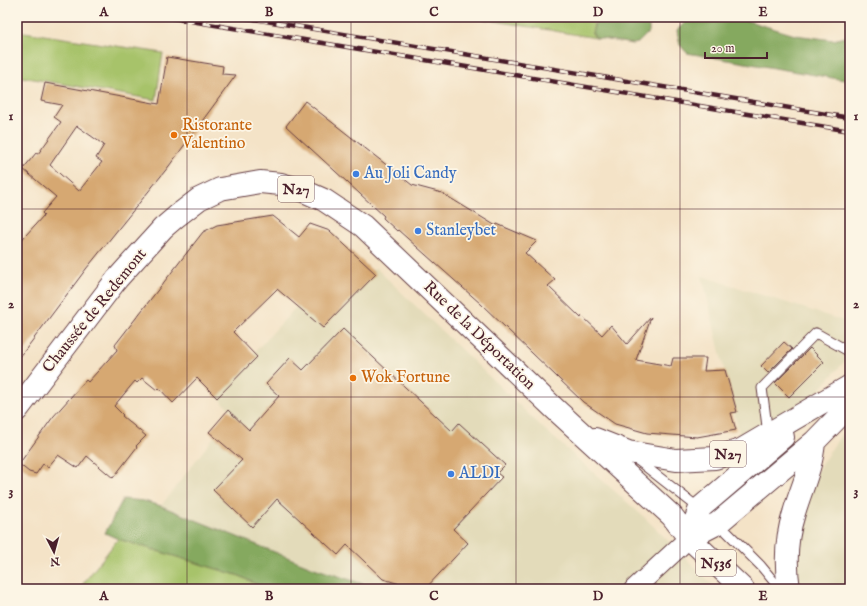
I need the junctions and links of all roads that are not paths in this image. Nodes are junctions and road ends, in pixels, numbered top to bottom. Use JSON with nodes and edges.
{"nodes":[{"id":1,"x":177,"y":216,"type":"joint"},
{"id":2,"x":850,"y":352,"type":"edge"},
{"id":3,"x":850,"y":386,"type":"edge"},
{"id":4,"x":850,"y":405,"type":"edge"},
{"id":5,"x":816,"y":406,"type":"junction"},
{"id":6,"x":17,"y":410,"type":"edge"},
{"id":7,"x":583,"y":435,"type":"junction"},
{"id":8,"x":768,"y":435,"type":"junction"},
{"id":9,"x":814,"y":442,"type":"junction"},
{"id":10,"x":628,"y":452,"type":"junction"},
{"id":11,"x":709,"y":516,"type":"junction"},
{"id":12,"x":689,"y":538,"type":"junction"},
{"id":13,"x":634,"y":589,"type":"edge"},
{"id":14,"x":744,"y":589,"type":"edge"},
{"id":15,"x":780,"y":589,"type":"edge"},
{"id":16,"x":789,"y":589,"type":"edge"}],
"edges":[{"from":1,"to":6,"type":"main road","name":"Chaussée de Redemont","number":"N27"},
{"from":1,"to":7,"type":"main road","name":"Rue de la Déportation","number":"N27"},
{"from":2,"to":8,"type":"lane"},
{"from":3,"to":5,"type":"main road"},
{"from":4,"to":9,"type":"main road"},
{"from":5,"to":8,"type":"main road","number":"N27"},
{"from":5,"to":11,"type":"main road","number":"N27"},
{"from":7,"to":10,"type":"main road","number":"N27"},
{"from":7,"to":12,"type":"main road","name":"Rue de la Déportation","number":"N27"},
{"from":8,"to":10,"type":"main road","number":"N27"},
{"from":9,"to":11,"type":"main road"},
{"from":9,"to":16,"type":"main road"},
{"from":10,"to":11,"type":"lane"},
{"from":11,"to":12,"type":"main road","number":"N27"},
{"from":11,"to":15,"type":"lane"},
{"from":12,"to":13,"type":"street"},
{"from":12,"to":14,"type":"main road","name":"Rue de la Déportation","number":"N536"}]}
